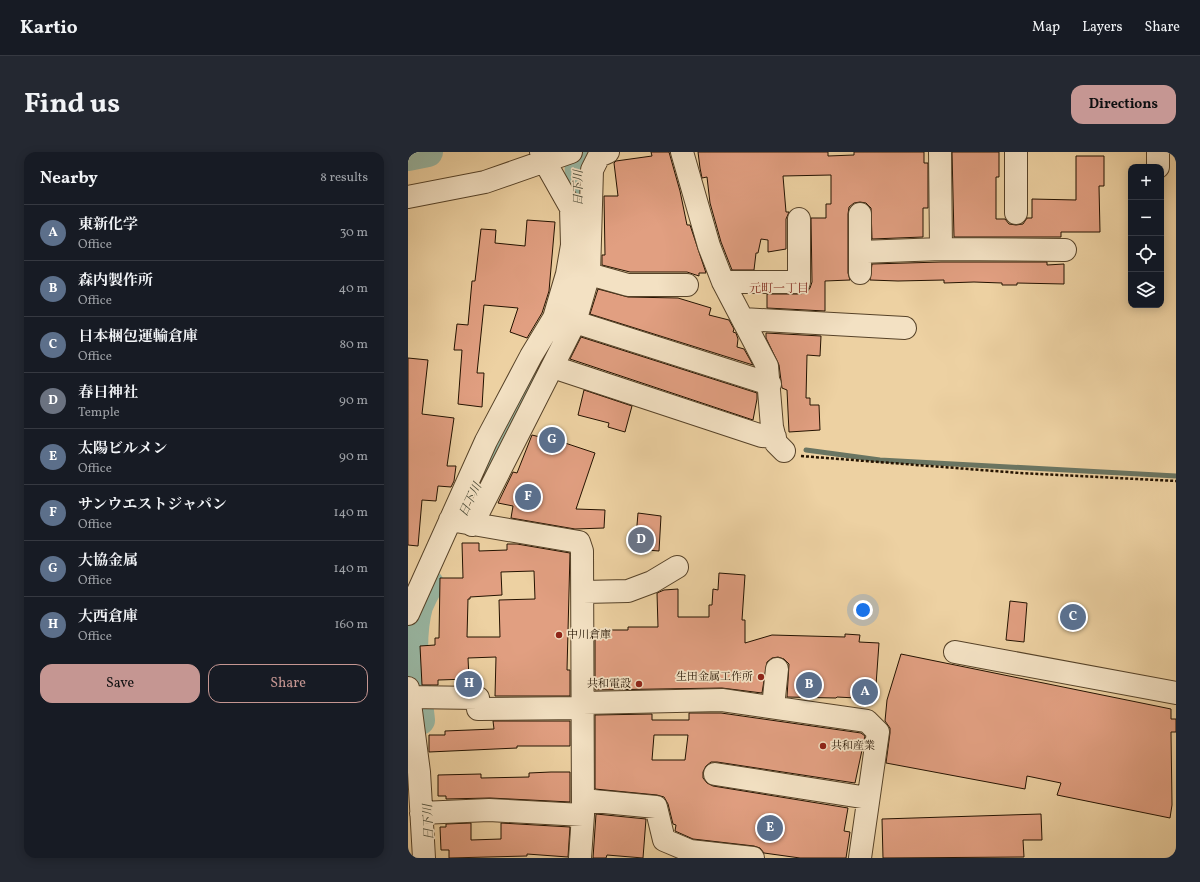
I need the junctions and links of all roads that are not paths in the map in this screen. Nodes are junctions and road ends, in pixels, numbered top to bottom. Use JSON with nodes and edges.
{"nodes":[{"id":1,"x":571,"y":152,"type":"edge"},
{"id":2,"x":608,"y":152,"type":"edge"},
{"id":3,"x":682,"y":152,"type":"edge"},
{"id":4,"x":940,"y":152,"type":"edge"},
{"id":5,"x":1016,"y":152,"type":"edge"},
{"id":6,"x":1158,"y":152,"type":"edge"},
{"id":7,"x":543,"y":157,"type":"edge"},
{"id":8,"x":1158,"y":164,"type":"edge"},
{"id":9,"x":408,"y":197,"type":"edge"},
{"id":10,"x":1016,"y":213,"type":"dead end"},
{"id":11,"x":860,"y":214,"type":"dead end"},
{"id":12,"x":799,"y":219,"type":"dead end"},
{"id":13,"x":941,"y":249,"type":"junction"},
{"id":14,"x":1065,"y":250,"type":"dead end"},
{"id":15,"x":860,"y":252,"type":"junction"},
{"id":16,"x":860,"y":273,"type":"dead end"},
{"id":17,"x":589,"y":274,"type":"junction"},
{"id":18,"x":723,"y":282,"type":"junction"},
{"id":19,"x":687,"y":285,"type":"dead end"},
{"id":20,"x":744,"y":319,"type":"junction"},
{"id":21,"x":575,"y":322,"type":"junction"},
{"id":22,"x":905,"y":328,"type":"dead end"},
{"id":23,"x":552,"y":367,"type":"junction"},
{"id":24,"x":770,"y":384,"type":"junction"},
{"id":25,"x":461,"y":522,"type":"junction"},
{"id":26,"x":677,"y":567,"type":"dead end"},
{"id":27,"x":583,"y":592,"type":"junction"},
{"id":28,"x":408,"y":614,"type":"edge"},
{"id":29,"x":955,"y":652,"type":"dead end"},
{"id":30,"x":777,"y":669,"type":"dead end"},
{"id":31,"x":1176,"y":693,"type":"edge"},
{"id":32,"x":413,"y":695,"type":"edge"},
{"id":33,"x":583,"y":705,"type":"junction"},
{"id":34,"x":773,"y":707,"type":"junction"},
{"id":35,"x":715,"y":774,"type":"dead end"},
{"id":36,"x":868,"y":798,"type":"junction"},
{"id":37,"x":421,"y":807,"type":"edge"},
{"id":38,"x":583,"y":808,"type":"junction"},
{"id":39,"x":424,"y":858,"type":"edge"},
{"id":40,"x":580,"y":858,"type":"edge"},
{"id":41,"x":753,"y":858,"type":"edge"},
{"id":42,"x":860,"y":858,"type":"edge"}],
"edges":[{"from":1,"to":7,"type":"street"},
{"from":2,"to":17,"type":"street"},
{"from":3,"to":18,"type":"street"},
{"from":4,"to":13,"type":"street"},
{"from":5,"to":10,"type":"street"},
{"from":6,"to":8,"type":"street"},
{"from":7,"to":9,"type":"street"},
{"from":7,"to":25,"type":"street"},
{"from":11,"to":15,"type":"street"},
{"from":12,"to":18,"type":"street"},
{"from":13,"to":14,"type":"street"},
{"from":13,"to":15,"type":"street"},
{"from":15,"to":16,"type":"street"},
{"from":17,"to":19,"type":"street"},
{"from":17,"to":21,"type":"street"},
{"from":18,"to":20,"type":"street"},
{"from":20,"to":22,"type":"street"},
{"from":20,"to":24,"type":"street"},
{"from":21,"to":23,"type":"street"},
{"from":21,"to":24,"type":"street"},
{"from":23,"to":24,"type":"street"},
{"from":23,"to":25,"type":"street"},
{"from":25,"to":27,"type":"street"},
{"from":25,"to":28,"type":"street"},
{"from":26,"to":27,"type":"street"},
{"from":27,"to":33,"type":"street"},
{"from":29,"to":31,"type":"street"},
{"from":30,"to":34,"type":"street"},
{"from":32,"to":33,"type":"street"},
{"from":32,"to":37,"type":"street"},
{"from":33,"to":34,"type":"street"},
{"from":33,"to":38,"type":"street"},
{"from":34,"to":36,"type":"street"},
{"from":35,"to":36,"type":"street"},
{"from":36,"to":42,"type":"street"},
{"from":37,"to":38,"type":"street"},
{"from":37,"to":39,"type":"street"},
{"from":38,"to":40,"type":"street"},
{"from":38,"to":41,"type":"street"}]}
